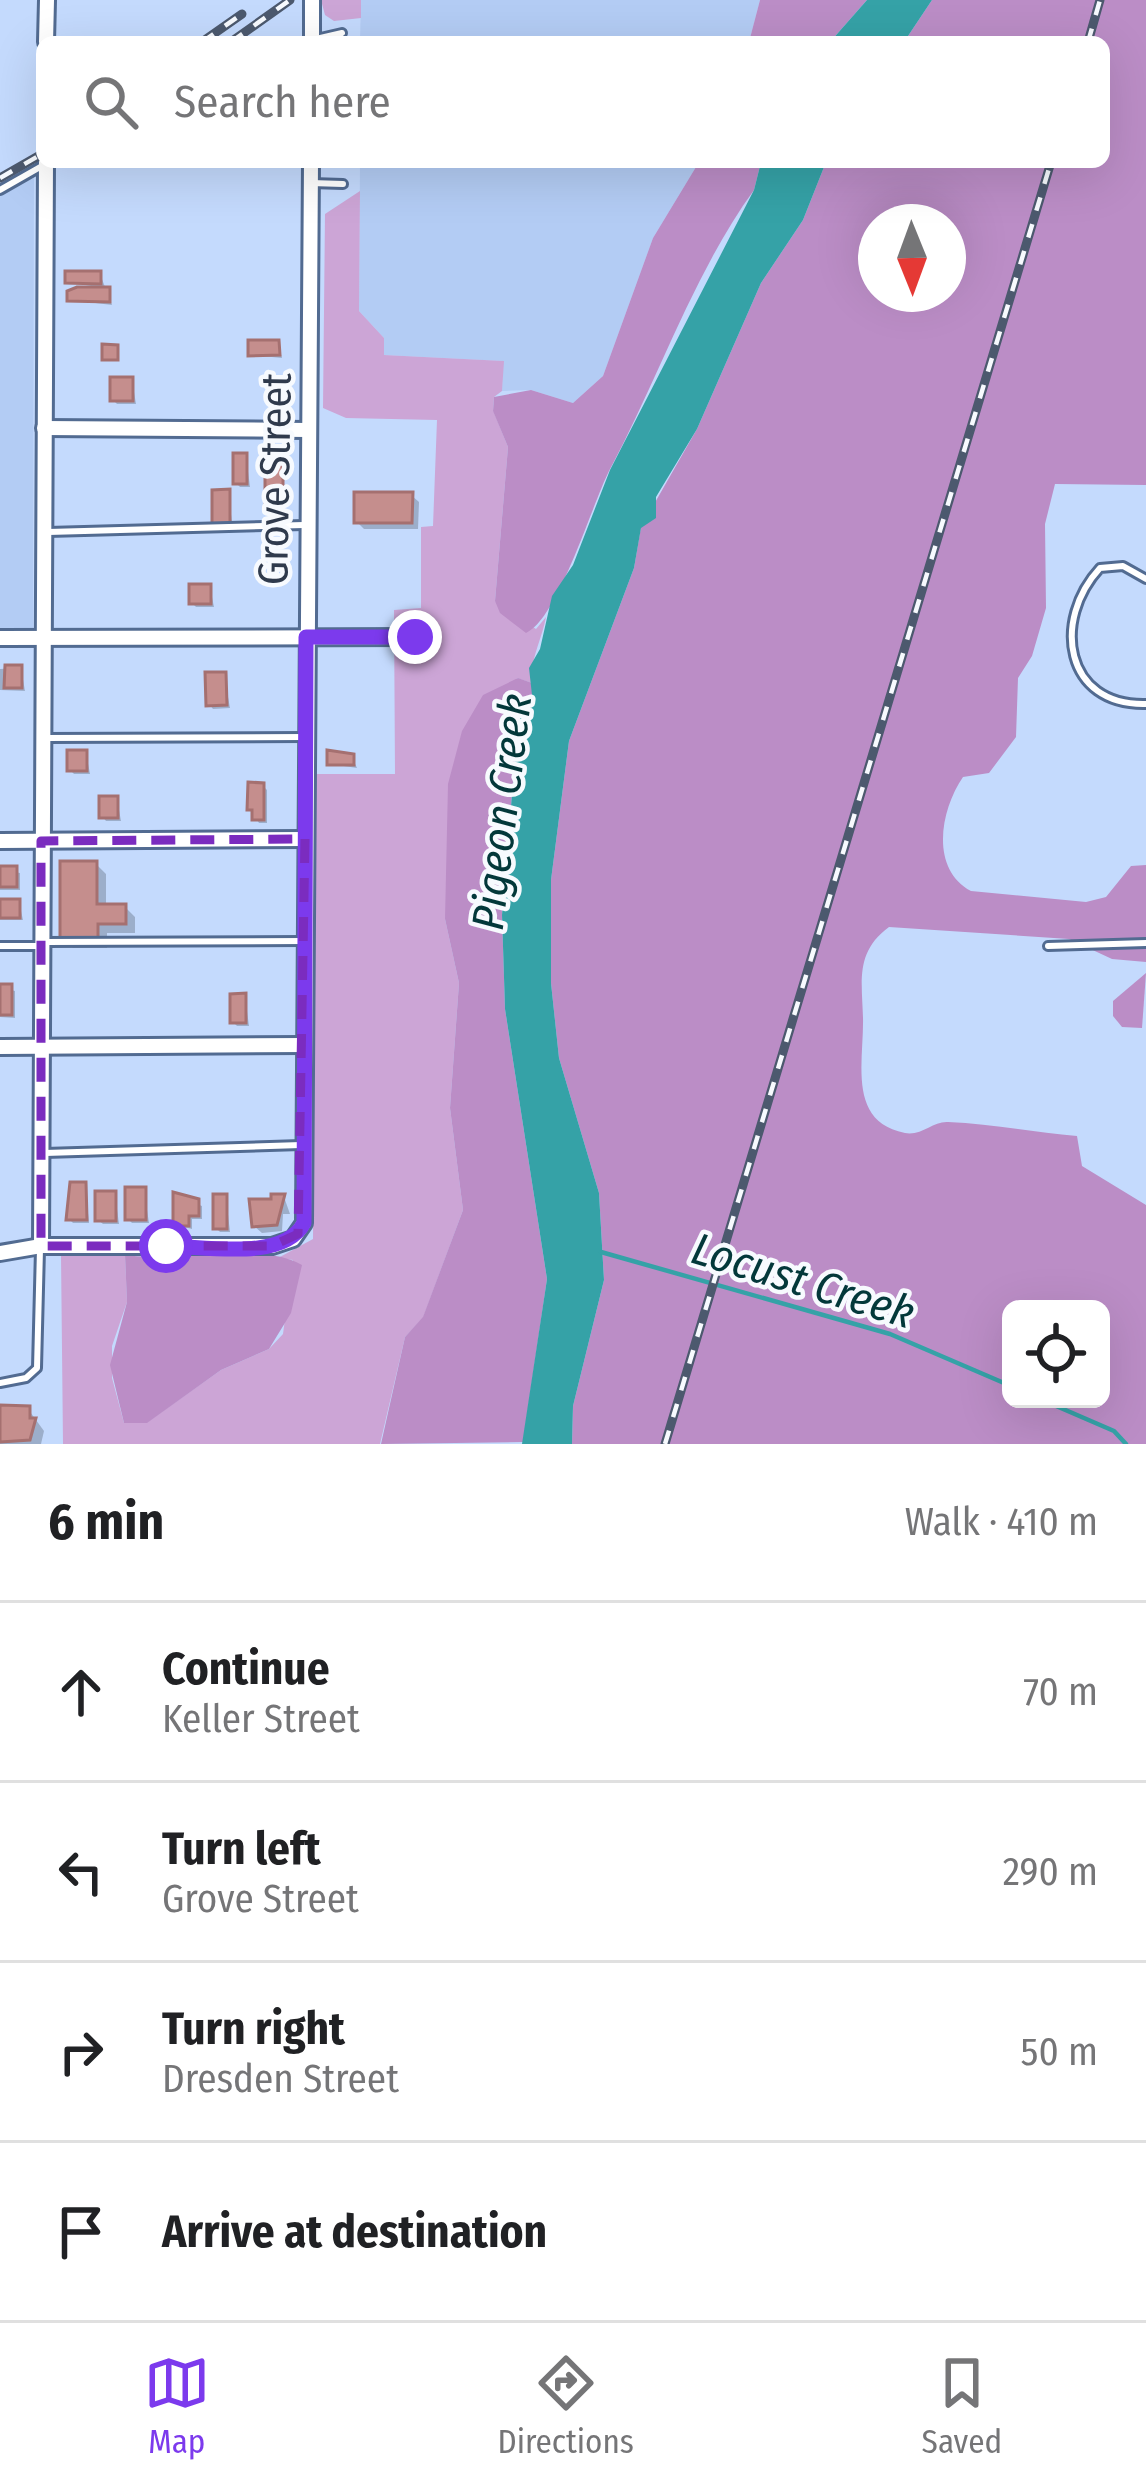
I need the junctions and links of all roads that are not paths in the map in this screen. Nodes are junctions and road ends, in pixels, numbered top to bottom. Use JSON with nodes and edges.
{"nodes":[{"id":1,"x":47,"y":0,"type":"edge"},
{"id":2,"x":312,"y":0,"type":"edge"},
{"id":3,"x":342,"y":33,"type":"dead end"},
{"id":4,"x":46,"y":36,"type":"edge"},
{"id":5,"x":312,"y":36,"type":"edge"},
{"id":6,"x":331,"y":36,"type":"edge"},
{"id":7,"x":37,"y":168,"type":"edge"},
{"id":8,"x":46,"y":168,"type":"edge"},
{"id":9,"x":311,"y":168,"type":"edge"},
{"id":10,"x":311,"y":183,"type":"junction"},
{"id":11,"x":343,"y":184,"type":"dead end"},
{"id":12,"x":0,"y":190,"type":"edge"},
{"id":13,"x":44,"y":428,"type":"junction"},
{"id":14,"x":308,"y":430,"type":"junction"},
{"id":15,"x":308,"y":525,"type":"junction"},
{"id":16,"x":44,"y":532,"type":"junction"},
{"id":17,"x":1146,"y":579,"type":"edge"},
{"id":18,"x":306,"y":637,"type":"junction"},
{"id":19,"x":415,"y":637,"type":"dead end"},
{"id":20,"x":0,"y":638,"type":"edge"},
{"id":21,"x":42,"y":638,"type":"junction"},
{"id":22,"x":1146,"y":704,"type":"edge"},
{"id":23,"x":42,"y":737,"type":"junction"},
{"id":24,"x":305,"y":737,"type":"junction"},
{"id":25,"x":305,"y":839,"type":"junction"},
{"id":26,"x":0,"y":841,"type":"edge"},
{"id":27,"x":41,"y":841,"type":"junction"},
{"id":28,"x":304,"y":941,"type":"junction"},
{"id":29,"x":1146,"y":943,"type":"edge"},
{"id":30,"x":40,"y":944,"type":"junction"},
{"id":31,"x":0,"y":946,"type":"edge"},
{"id":32,"x":1048,"y":946,"type":"dead end"},
{"id":33,"x":304,"y":1045,"type":"junction"},
{"id":34,"x":0,"y":1047,"type":"edge"},
{"id":35,"x":41,"y":1047,"type":"junction"},
{"id":36,"x":305,"y":1145,"type":"junction"},
{"id":37,"x":43,"y":1154,"type":"junction"},
{"id":38,"x":41,"y":1246,"type":"junction"},
{"id":39,"x":0,"y":1253,"type":"edge"},
{"id":40,"x":0,"y":1382,"type":"edge"}],
"edges":[{"from":1,"to":4,"type":"street"},
{"from":2,"to":5,"type":"street"},
{"from":3,"to":6,"type":"lane"},
{"from":7,"to":12,"type":"lane"},
{"from":8,"to":13,"type":"street"},
{"from":9,"to":10,"type":"street","name":"Grove Street"},
{"from":10,"to":11,"type":"lane"},
{"from":10,"to":14,"type":"street","name":"Grove Street"},
{"from":13,"to":14,"type":"street"},
{"from":13,"to":16,"type":"street"},
{"from":14,"to":15,"type":"street","name":"Grove Street"},
{"from":15,"to":16,"type":"lane"},
{"from":15,"to":18,"type":"street","name":"Grove Street"},
{"from":16,"to":21,"type":"street"},
{"from":17,"to":22,"type":"lane"},
{"from":18,"to":19,"type":"street"},
{"from":18,"to":21,"type":"street"},
{"from":18,"to":24,"type":"street","name":"Grove Street"},
{"from":20,"to":21,"type":"street"},
{"from":21,"to":23,"type":"street"},
{"from":23,"to":24,"type":"lane"},
{"from":23,"to":27,"type":"street"},
{"from":24,"to":25,"type":"street","name":"Grove Street"},
{"from":25,"to":27,"type":"street"},
{"from":25,"to":28,"type":"street","name":"Grove Street"},
{"from":26,"to":27,"type":"street"},
{"from":27,"to":30,"type":"street"},
{"from":28,"to":30,"type":"lane"},
{"from":28,"to":33,"type":"street","name":"Grove Street"},
{"from":29,"to":32,"type":"lane"},
{"from":30,"to":31,"type":"lane"},
{"from":30,"to":35,"type":"street"},
{"from":33,"to":35,"type":"street"},
{"from":33,"to":36,"type":"street","name":"Grove Street"},
{"from":34,"to":35,"type":"street"},
{"from":35,"to":37,"type":"street"},
{"from":36,"to":37,"type":"lane"},
{"from":36,"to":38,"type":"street","name":"Grove Street"},
{"from":37,"to":38,"type":"street"},
{"from":38,"to":39,"type":"street"},
{"from":38,"to":40,"type":"lane"}]}
